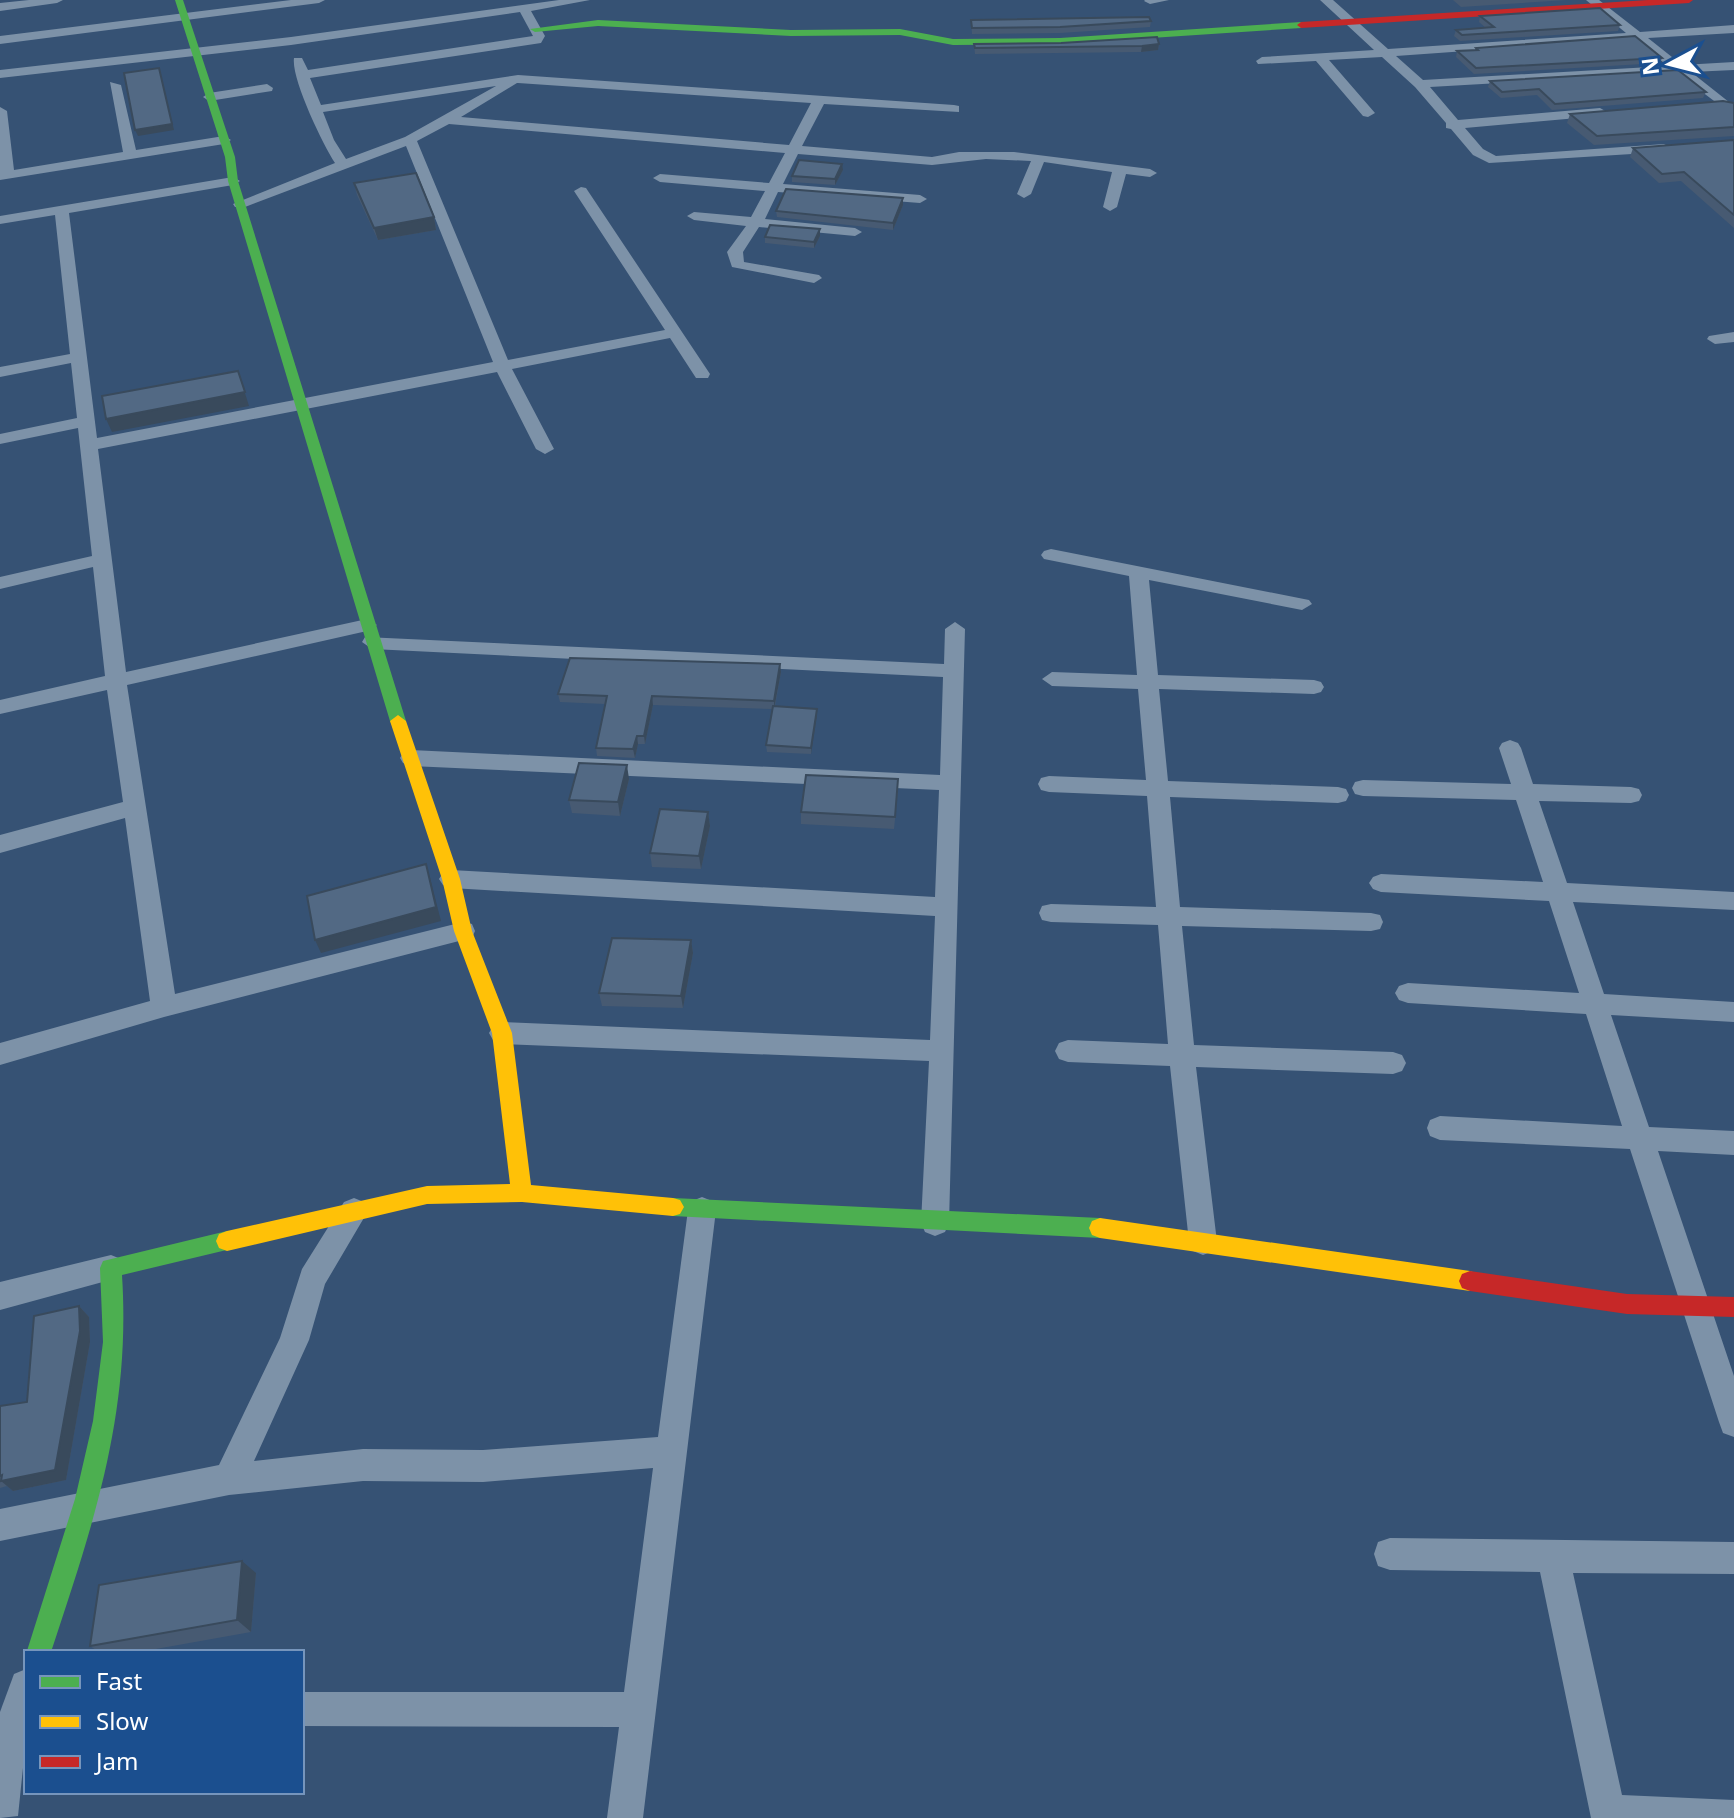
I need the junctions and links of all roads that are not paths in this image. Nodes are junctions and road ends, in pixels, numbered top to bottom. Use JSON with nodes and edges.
{"nodes":[{"id":1,"x":57,"y":0,"type":"edge"},
{"id":2,"x":319,"y":0,"type":"edge"},
{"id":3,"x":584,"y":0,"type":"edge"},
{"id":4,"x":1163,"y":0,"type":"edge"},
{"id":5,"x":1326,"y":0,"type":"edge"},
{"id":6,"x":1689,"y":0,"type":"edge"},
{"id":7,"x":1150,"y":1,"type":"edge"},
{"id":8,"x":1596,"y":3,"type":"edge"},
{"id":9,"x":0,"y":7,"type":"edge"},
{"id":10,"x":181,"y":9,"type":"edge"},
{"id":11,"x":524,"y":9,"type":"junction"},
{"id":12,"x":1349,"y":23,"type":"junction"},
{"id":13,"x":535,"y":29,"type":"junction"},
{"id":14,"x":1734,"y":29,"type":"edge"},
{"id":15,"x":1637,"y":36,"type":"junction"},
{"id":16,"x":0,"y":40,"type":"edge"},
{"id":17,"x":291,"y":41,"type":"junction"},
{"id":18,"x":193,"y":52,"type":"junction"},
{"id":19,"x":1387,"y":53,"type":"junction"},
{"id":20,"x":1320,"y":58,"type":"junction"},
{"id":21,"x":1262,"y":61,"type":"dead end"},
{"id":22,"x":1734,"y":66,"type":"edge"},
{"id":23,"x":1679,"y":68,"type":"junction"},
{"id":24,"x":0,"y":74,"type":"edge"},
{"id":25,"x":302,"y":75,"type":"junction"},
{"id":26,"x":518,"y":79,"type":"junction"},
{"id":27,"x":1420,"y":84,"type":"junction"},
{"id":28,"x":115,"y":85,"type":"dead end"},
{"id":29,"x":267,"y":88,"type":"dead end"},
{"id":30,"x":209,"y":97,"type":"junction"},
{"id":31,"x":820,"y":99,"type":"junction"},
{"id":32,"x":1728,"y":102,"type":"edge"},
{"id":33,"x":1706,"y":104,"type":"edge"},
{"id":34,"x":318,"y":109,"type":"junction"},
{"id":35,"x":954,"y":109,"type":"dead end"},
{"id":36,"x":0,"y":111,"type":"edge"},
{"id":37,"x":1611,"y":111,"type":"edge"},
{"id":38,"x":1734,"y":112,"type":"edge"},
{"id":39,"x":1368,"y":113,"type":"dead end"},
{"id":40,"x":450,"y":120,"type":"junction"},
{"id":41,"x":1451,"y":125,"type":"junction"},
{"id":42,"x":2,"y":136,"type":"edge"},
{"id":43,"x":224,"y":140,"type":"junction"},
{"id":44,"x":410,"y":140,"type":"junction"},
{"id":45,"x":1673,"y":147,"type":"edge"},
{"id":46,"x":793,"y":148,"type":"junction"},
{"id":47,"x":130,"y":155,"type":"junction"},
{"id":48,"x":1038,"y":160,"type":"junction"},
{"id":49,"x":343,"y":165,"type":"junction"},
{"id":50,"x":1120,"y":170,"type":"junction"},
{"id":51,"x":1150,"y":173,"type":"dead end"},
{"id":52,"x":4,"y":175,"type":"edge"},
{"id":53,"x":660,"y":178,"type":"dead end"},
{"id":54,"x":233,"y":181,"type":"junction"},
{"id":55,"x":772,"y":186,"type":"junction"},
{"id":56,"x":581,"y":191,"type":"dead end"},
{"id":57,"x":1024,"y":194,"type":"dead end"},
{"id":58,"x":920,"y":199,"type":"dead end"},
{"id":59,"x":240,"y":204,"type":"junction"},
{"id":60,"x":1110,"y":207,"type":"dead end"},
{"id":61,"x":61,"y":208,"type":"junction"},
{"id":62,"x":694,"y":216,"type":"dead end"},
{"id":63,"x":0,"y":220,"type":"edge"},
{"id":64,"x":756,"y":221,"type":"junction"},
{"id":65,"x":855,"y":232,"type":"dead end"},
{"id":66,"x":814,"y":278,"type":"dead end"},
{"id":67,"x":672,"y":333,"type":"junction"},
{"id":68,"x":1734,"y":337,"type":"edge"},
{"id":69,"x":1715,"y":339,"type":"dead end"},
{"id":70,"x":79,"y":357,"type":"junction"},
{"id":71,"x":502,"y":365,"type":"junction"},
{"id":72,"x":0,"y":372,"type":"edge"},
{"id":73,"x":702,"y":374,"type":"dead end"},
{"id":74,"x":302,"y":405,"type":"junction"},
{"id":75,"x":85,"y":421,"type":"junction"},
{"id":76,"x":0,"y":439,"type":"edge"},
{"id":77,"x":89,"y":445,"type":"junction"},
{"id":78,"x":545,"y":449,"type":"dead end"},
{"id":79,"x":1051,"y":555,"type":"dead end"},
{"id":80,"x":103,"y":559,"type":"junction"},
{"id":81,"x":1138,"y":571,"type":"junction"},
{"id":82,"x":0,"y":583,"type":"edge"},
{"id":83,"x":1302,"y":604,"type":"dead end"},
{"id":84,"x":955,"y":629,"type":"dead end"},
{"id":85,"x":369,"y":633,"type":"junction"},
{"id":86,"x":953,"y":671,"type":"junction"},
{"id":87,"x":116,"y":679,"type":"junction"},
{"id":88,"x":1052,"y":679,"type":"dead end"},
{"id":89,"x":1148,"y":682,"type":"junction"},
{"id":90,"x":1314,"y":687,"type":"dead end"},
{"id":91,"x":0,"y":707,"type":"edge"},
{"id":92,"x":1510,"y":748,"type":"dead end"},
{"id":93,"x":411,"y":758,"type":"junction"},
{"id":94,"x":950,"y":783,"type":"junction"},
{"id":95,"x":1049,"y":784,"type":"dead end"},
{"id":96,"x":1158,"y":788,"type":"junction"},
{"id":97,"x":1363,"y":788,"type":"dead end"},
{"id":98,"x":1525,"y":792,"type":"junction"},
{"id":99,"x":1338,"y":795,"type":"dead end"},
{"id":100,"x":1631,"y":795,"type":"dead end"},
{"id":101,"x":135,"y":807,"type":"junction"},
{"id":102,"x":0,"y":844,"type":"edge"},
{"id":103,"x":451,"y":879,"type":"junction"},
{"id":104,"x":1381,"y":883,"type":"dead end"},
{"id":105,"x":1557,"y":892,"type":"junction"},
{"id":106,"x":1734,"y":901,"type":"edge"},
{"id":107,"x":945,"y":907,"type":"junction"},
{"id":108,"x":1051,"y":913,"type":"dead end"},
{"id":109,"x":1171,"y":916,"type":"junction"},
{"id":110,"x":1371,"y":922,"type":"dead end"},
{"id":111,"x":463,"y":931,"type":"junction"},
{"id":112,"x":1408,"y":993,"type":"dead end"},
{"id":113,"x":1594,"y":1004,"type":"junction"},
{"id":114,"x":164,"y":1007,"type":"junction"},
{"id":115,"x":1734,"y":1012,"type":"edge"},
{"id":116,"x":502,"y":1033,"type":"junction"},
{"id":117,"x":943,"y":1051,"type":"junction"},
{"id":118,"x":1068,"y":1051,"type":"dead end"},
{"id":119,"x":0,"y":1054,"type":"edge"},
{"id":120,"x":1182,"y":1057,"type":"junction"},
{"id":121,"x":1393,"y":1063,"type":"dead end"},
{"id":122,"x":1440,"y":1128,"type":"dead end"},
{"id":123,"x":1639,"y":1138,"type":"junction"},
{"id":124,"x":1734,"y":1143,"type":"edge"},
{"id":125,"x":522,"y":1193,"type":"junction"},
{"id":126,"x":702,"y":1210,"type":"junction"},
{"id":127,"x":354,"y":1211,"type":"junction"},
{"id":128,"x":935,"y":1223,"type":"junction"},
{"id":129,"x":1203,"y":1242,"type":"junction"},
{"id":130,"x":111,"y":1268,"type":"junction"},
{"id":131,"x":0,"y":1296,"type":"edge"},
{"id":132,"x":1734,"y":1307,"type":"edge"},
{"id":133,"x":1696,"y":1308,"type":"junction"},
{"id":134,"x":1734,"y":1422,"type":"edge"},
{"id":135,"x":673,"y":1451,"type":"junction"},
{"id":136,"x":229,"y":1479,"type":"junction"},
{"id":137,"x":86,"y":1508,"type":"junction"},
{"id":138,"x":0,"y":1525,"type":"edge"},
{"id":139,"x":1390,"y":1554,"type":"dead end"},
{"id":140,"x":1553,"y":1554,"type":"junction"},
{"id":141,"x":1734,"y":1558,"type":"edge"},
{"id":142,"x":39,"y":1650,"type":"edge"},
{"id":143,"x":24,"y":1694,"type":"edge"},
{"id":144,"x":304,"y":1709,"type":"edge"},
{"id":145,"x":640,"y":1710,"type":"junction"},
{"id":146,"x":10,"y":1747,"type":"edge"},
{"id":147,"x":1608,"y":1815,"type":"edge"},
{"id":148,"x":0,"y":1816,"type":"edge"},
{"id":149,"x":625,"y":1818,"type":"edge"},
{"id":150,"x":1734,"y":1818,"type":"edge"}],
"edges":[{"from":1,"to":9,"type":"street"},
{"from":2,"to":10,"type":"street"},
{"from":3,"to":11,"type":"street"},
{"from":4,"to":7,"type":"street"},
{"from":5,"to":12,"type":"street"},
{"from":6,"to":8,"type":"street"},
{"from":8,"to":12,"type":"street"},
{"from":8,"to":15,"type":"street"},
{"from":10,"to":16,"type":"street"},
{"from":10,"to":18,"type":"street"},
{"from":11,"to":13,"type":"street"},
{"from":11,"to":17,"type":"street"},
{"from":12,"to":13,"type":"street"},
{"from":12,"to":19,"type":"street"},
{"from":13,"to":25,"type":"street"},
{"from":14,"to":15,"type":"street"},
{"from":15,"to":19,"type":"street"},
{"from":15,"to":23,"type":"street"},
{"from":17,"to":18,"type":"street"},
{"from":17,"to":25,"type":"street"},
{"from":18,"to":24,"type":"street"},
{"from":18,"to":30,"type":"street"},
{"from":19,"to":20,"type":"street"},
{"from":19,"to":27,"type":"street"},
{"from":20,"to":21,"type":"street"},
{"from":20,"to":39,"type":"street"},
{"from":22,"to":23,"type":"street"},
{"from":23,"to":27,"type":"street"},
{"from":23,"to":32,"type":"street"},
{"from":25,"to":34,"type":"street"},
{"from":26,"to":31,"type":"street"},
{"from":26,"to":34,"type":"street"},
{"from":26,"to":40,"type":"street"},
{"from":27,"to":41,"type":"street"},
{"from":28,"to":47,"type":"street"},
{"from":29,"to":30,"type":"street"},
{"from":30,"to":43,"type":"street"},
{"from":31,"to":35,"type":"street"},
{"from":31,"to":46,"type":"street"},
{"from":32,"to":33,"type":"street"},
{"from":32,"to":38,"type":"street"},
{"from":34,"to":49,"type":"street"},
{"from":36,"to":42,"type":"street"},
{"from":37,"to":41,"type":"street"},
{"from":40,"to":44,"type":"street"},
{"from":40,"to":46,"type":"street"},
{"from":41,"to":45,"type":"street"},
{"from":42,"to":52,"type":"street"},
{"from":43,"to":47,"type":"street"},
{"from":43,"to":54,"type":"street"},
{"from":44,"to":49,"type":"street"},
{"from":44,"to":71,"type":"street"},
{"from":46,"to":48,"type":"street"},
{"from":46,"to":55,"type":"street"},
{"from":47,"to":52,"type":"street"},
{"from":48,"to":50,"type":"street"},
{"from":48,"to":57,"type":"street"},
{"from":49,"to":59,"type":"street"},
{"from":50,"to":51,"type":"street"},
{"from":50,"to":60,"type":"street"},
{"from":53,"to":55,"type":"street"},
{"from":54,"to":59,"type":"street"},
{"from":54,"to":61,"type":"street"},
{"from":55,"to":58,"type":"street"},
{"from":55,"to":64,"type":"street"},
{"from":56,"to":67,"type":"street"},
{"from":59,"to":74,"type":"street"},
{"from":61,"to":63,"type":"street"},
{"from":61,"to":70,"type":"street"},
{"from":62,"to":64,"type":"street"},
{"from":64,"to":65,"type":"street"},
{"from":64,"to":66,"type":"street"},
{"from":67,"to":71,"type":"street"},
{"from":67,"to":73,"type":"street"},
{"from":68,"to":69,"type":"street"},
{"from":70,"to":72,"type":"street"},
{"from":70,"to":75,"type":"street"},
{"from":71,"to":74,"type":"street"},
{"from":71,"to":78,"type":"street"},
{"from":74,"to":77,"type":"street"},
{"from":74,"to":85,"type":"street"},
{"from":75,"to":76,"type":"street"},
{"from":75,"to":77,"type":"street"},
{"from":77,"to":80,"type":"street"},
{"from":79,"to":81,"type":"street"},
{"from":80,"to":82,"type":"street"},
{"from":80,"to":87,"type":"street"},
{"from":81,"to":83,"type":"street"},
{"from":81,"to":89,"type":"street"},
{"from":84,"to":86,"type":"street"},
{"from":85,"to":86,"type":"street"},
{"from":85,"to":87,"type":"street"},
{"from":85,"to":93,"type":"street"},
{"from":86,"to":94,"type":"street"},
{"from":87,"to":91,"type":"street"},
{"from":87,"to":101,"type":"street"},
{"from":88,"to":89,"type":"street"},
{"from":89,"to":90,"type":"street"},
{"from":89,"to":96,"type":"street"},
{"from":92,"to":98,"type":"street"},
{"from":93,"to":94,"type":"street"},
{"from":93,"to":103,"type":"street"},
{"from":94,"to":107,"type":"street"},
{"from":95,"to":96,"type":"street"},
{"from":96,"to":99,"type":"street"},
{"from":96,"to":109,"type":"street"},
{"from":97,"to":98,"type":"street"},
{"from":98,"to":100,"type":"street"},
{"from":98,"to":105,"type":"street"},
{"from":101,"to":102,"type":"street"},
{"from":101,"to":114,"type":"street"},
{"from":103,"to":107,"type":"street"},
{"from":103,"to":111,"type":"street"},
{"from":104,"to":105,"type":"street"},
{"from":105,"to":106,"type":"street"},
{"from":105,"to":113,"type":"street"},
{"from":107,"to":117,"type":"street"},
{"from":108,"to":109,"type":"street"},
{"from":109,"to":110,"type":"street"},
{"from":109,"to":120,"type":"street"},
{"from":111,"to":114,"type":"street"},
{"from":111,"to":116,"type":"street"},
{"from":112,"to":113,"type":"street"},
{"from":113,"to":115,"type":"street"},
{"from":113,"to":123,"type":"street"},
{"from":114,"to":119,"type":"street"},
{"from":116,"to":117,"type":"street"},
{"from":116,"to":125,"type":"street"},
{"from":117,"to":128,"type":"street"},
{"from":118,"to":120,"type":"street"},
{"from":120,"to":121,"type":"street"},
{"from":120,"to":129,"type":"street"},
{"from":122,"to":123,"type":"street"},
{"from":123,"to":124,"type":"street"},
{"from":123,"to":133,"type":"street"},
{"from":125,"to":126,"type":"street"},
{"from":125,"to":127,"type":"street"},
{"from":126,"to":128,"type":"street"},
{"from":126,"to":135,"type":"street"},
{"from":127,"to":130,"type":"street"},
{"from":127,"to":136,"type":"street"},
{"from":128,"to":129,"type":"street"},
{"from":129,"to":133,"type":"street"},
{"from":130,"to":131,"type":"street"},
{"from":130,"to":137,"type":"street"},
{"from":132,"to":133,"type":"street"},
{"from":133,"to":134,"type":"street"},
{"from":135,"to":136,"type":"street"},
{"from":135,"to":145,"type":"street"},
{"from":136,"to":137,"type":"street"},
{"from":137,"to":138,"type":"street"},
{"from":137,"to":142,"type":"street"},
{"from":139,"to":140,"type":"street"},
{"from":140,"to":141,"type":"street"},
{"from":140,"to":147,"type":"street"},
{"from":143,"to":146,"type":"street"},
{"from":144,"to":145,"type":"street"},
{"from":145,"to":149,"type":"street"},
{"from":146,"to":148,"type":"street"},
{"from":147,"to":150,"type":"street"}]}
